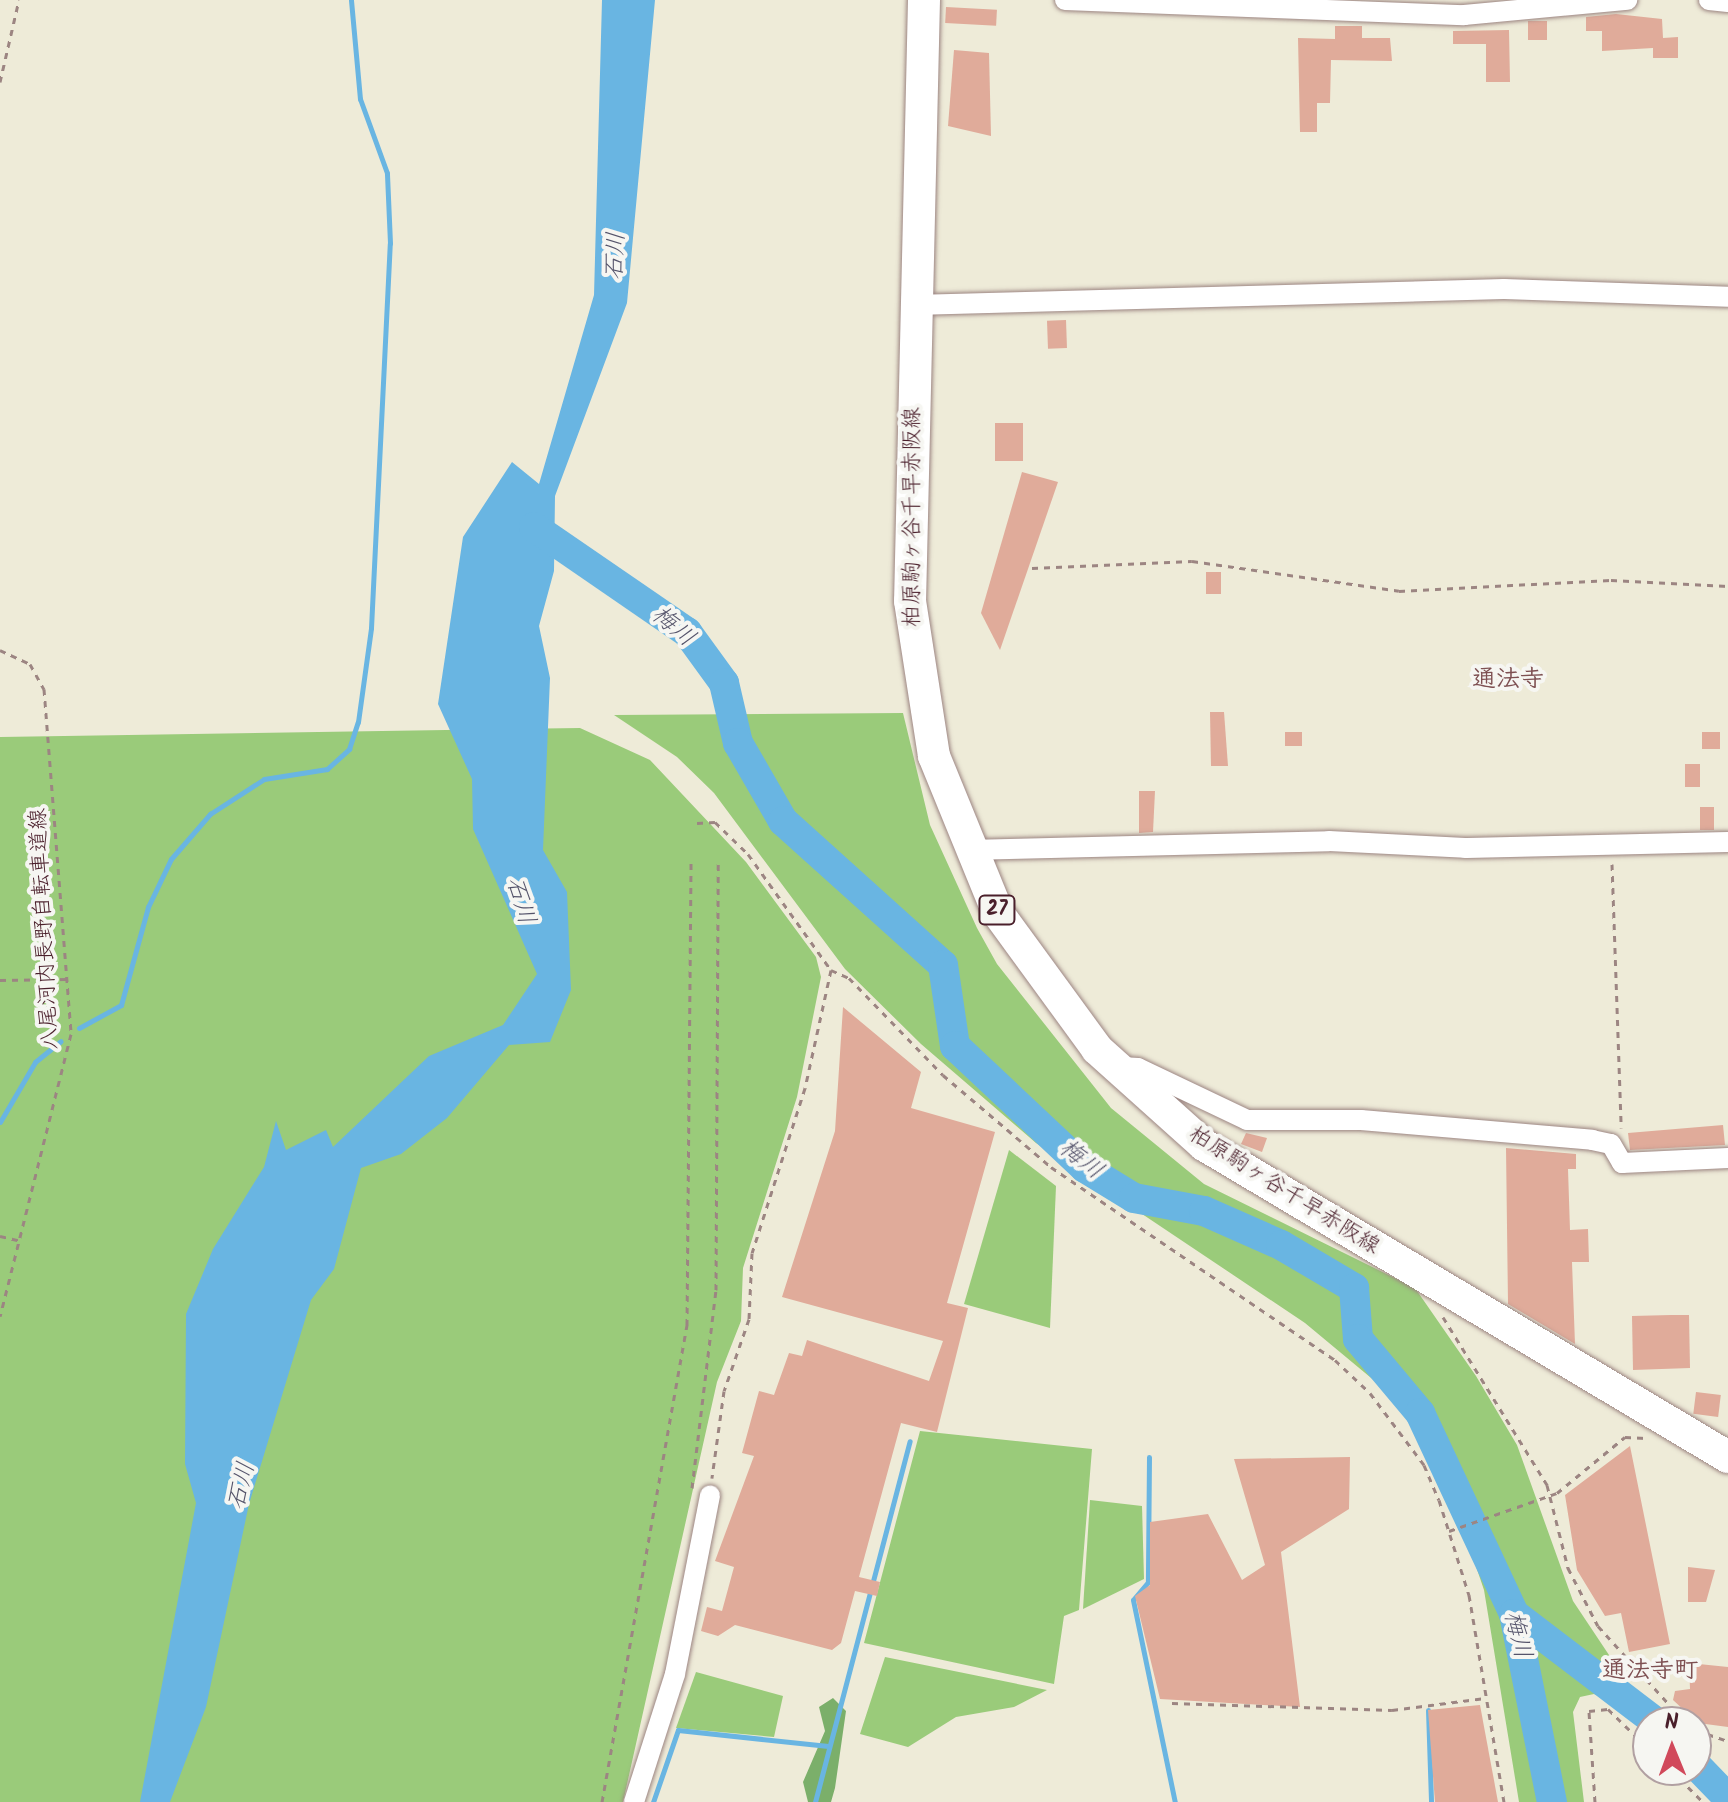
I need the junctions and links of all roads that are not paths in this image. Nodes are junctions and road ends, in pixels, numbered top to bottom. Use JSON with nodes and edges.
{"nodes":[{"id":1,"x":924,"y":0,"type":"edge"},
{"id":2,"x":1065,"y":0,"type":"edge"},
{"id":3,"x":1627,"y":0,"type":"edge"},
{"id":4,"x":1709,"y":0,"type":"edge"},
{"id":5,"x":1604,"y":1,"type":"edge"},
{"id":6,"x":1728,"y":2,"type":"edge"},
{"id":7,"x":1728,"y":297,"type":"edge"},
{"id":8,"x":914,"y":305,"type":"junction"},
{"id":9,"x":1728,"y":842,"type":"edge"},
{"id":10,"x":968,"y":850,"type":"junction"},
{"id":11,"x":1115,"y":1067,"type":"junction"},
{"id":12,"x":1728,"y":1158,"type":"edge"},
{"id":13,"x":1725,"y":1451,"type":"edge"},
{"id":14,"x":700,"y":1495,"type":"road end"},
{"id":15,"x":634,"y":1802,"type":"edge"}],
"edges":[{"from":1,"to":8,"type":"main road","name":"柏原駒ヶ谷千早赤阪線","number":"27"},
{"from":2,"to":5,"type":"street"},
{"from":3,"to":5,"type":"street"},
{"from":4,"to":6,"type":"street"},
{"from":7,"to":8,"type":"street"},
{"from":8,"to":10,"type":"main road","name":"柏原駒ヶ谷千早赤阪線","number":"27"},
{"from":9,"to":10,"type":"street"},
{"from":10,"to":11,"type":"main road","name":"柏原駒ヶ谷千早赤阪線","number":"27"},
{"from":11,"to":12,"type":"street"},
{"from":11,"to":13,"type":"main road","name":"柏原駒ヶ谷千早赤阪線","number":"27"},
{"from":14,"to":15,"type":"street"}]}
